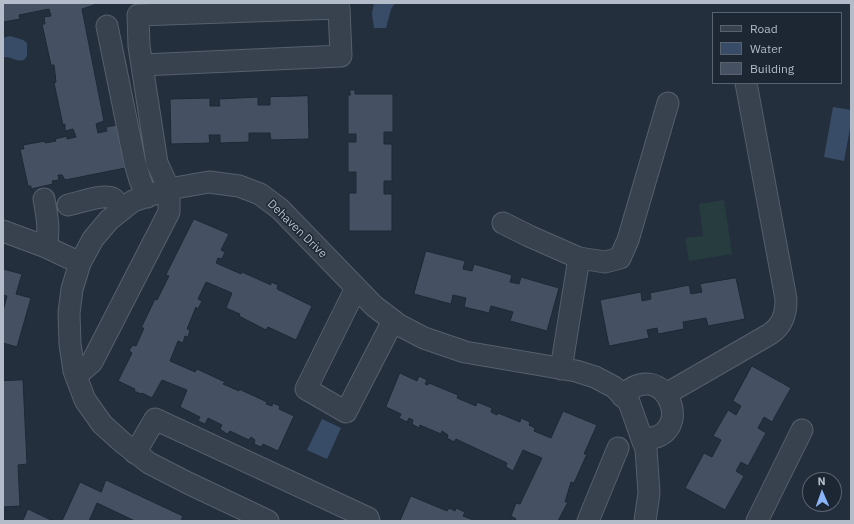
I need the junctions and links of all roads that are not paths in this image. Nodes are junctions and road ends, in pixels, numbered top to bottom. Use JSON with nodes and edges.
{"nodes":[{"id":1,"x":138,"y":9,"type":"edge"},
{"id":2,"x":107,"y":26,"type":"dead end"},
{"id":3,"x":142,"y":65,"type":"junction"},
{"id":4,"x":746,"y":84,"type":"edge"},
{"id":5,"x":668,"y":103,"type":"dead end"},
{"id":6,"x":169,"y":189,"type":"junction"},
{"id":7,"x":147,"y":196,"type":"junction"},
{"id":8,"x":44,"y":199,"type":"dead end"},
{"id":9,"x":68,"y":205,"type":"dead end"},
{"id":10,"x":123,"y":209,"type":"junction"},
{"id":11,"x":503,"y":223,"type":"dead end"},
{"id":12,"x":3,"y":231,"type":"edge"},
{"id":13,"x":46,"y":247,"type":"junction"},
{"id":14,"x":579,"y":258,"type":"junction"},
{"id":15,"x":80,"y":263,"type":"junction"},
{"id":16,"x":356,"y":288,"type":"junction"},
{"id":17,"x":392,"y":320,"type":"junction"},
{"id":18,"x":561,"y":369,"type":"junction"},
{"id":19,"x":76,"y":376,"type":"junction"},
{"id":20,"x":666,"y":394,"type":"junction"},
{"id":21,"x":622,"y":396,"type":"junction"},
{"id":22,"x":802,"y":430,"type":"dead end"},
{"id":23,"x":642,"y":439,"type":"junction"},
{"id":24,"x":618,"y":448,"type":"dead end"},
{"id":25,"x":135,"y":453,"type":"junction"},
{"id":26,"x":239,"y":515,"type":"edge"},
{"id":27,"x":591,"y":520,"type":"edge"},
{"id":28,"x":647,"y":520,"type":"edge"},
{"id":29,"x":268,"y":521,"type":"edge"},
{"id":30,"x":369,"y":521,"type":"edge"},
{"id":31,"x":757,"y":521,"type":"edge"}],
"edges":[{"from":1,"to":3,"type":"street"},
{"from":1,"to":3,"type":"street"},
{"from":2,"to":7,"type":"street"},
{"from":3,"to":6,"type":"street"},
{"from":4,"to":20,"type":"street"},
{"from":5,"to":14,"type":"street"},
{"from":6,"to":7,"type":"street","name":"Dehaven Drive"},
{"from":6,"to":16,"type":"street","name":"Dehaven Drive"},
{"from":6,"to":19,"type":"street"},
{"from":7,"to":10,"type":"street","name":"Dehaven Drive"},
{"from":8,"to":13,"type":"street"},
{"from":9,"to":10,"type":"street"},
{"from":10,"to":15,"type":"street","name":"Dehaven Drive"},
{"from":11,"to":14,"type":"street"},
{"from":12,"to":13,"type":"street"},
{"from":13,"to":15,"type":"street"},
{"from":14,"to":18,"type":"street"},
{"from":15,"to":19,"type":"street","name":"Dehaven Drive"},
{"from":16,"to":17,"type":"street","name":"Dehaven Drive"},
{"from":16,"to":17,"type":"street"},
{"from":17,"to":18,"type":"street","name":"Dehaven Drive"},
{"from":18,"to":21,"type":"street","name":"Dehaven Drive"},
{"from":19,"to":25,"type":"street","name":"Dehaven Drive"},
{"from":20,"to":21,"type":"street"},
{"from":20,"to":23,"type":"street"},
{"from":21,"to":23,"type":"street","name":"Dehaven Drive"},
{"from":22,"to":31,"type":"street"},
{"from":23,"to":28,"type":"street","name":"Dehaven Drive"},
{"from":24,"to":27,"type":"street"},
{"from":25,"to":26,"type":"street","name":"Dehaven Drive"},
{"from":25,"to":30,"type":"street"},
{"from":26,"to":29,"type":"street","name":"Dehaven Drive"}]}
